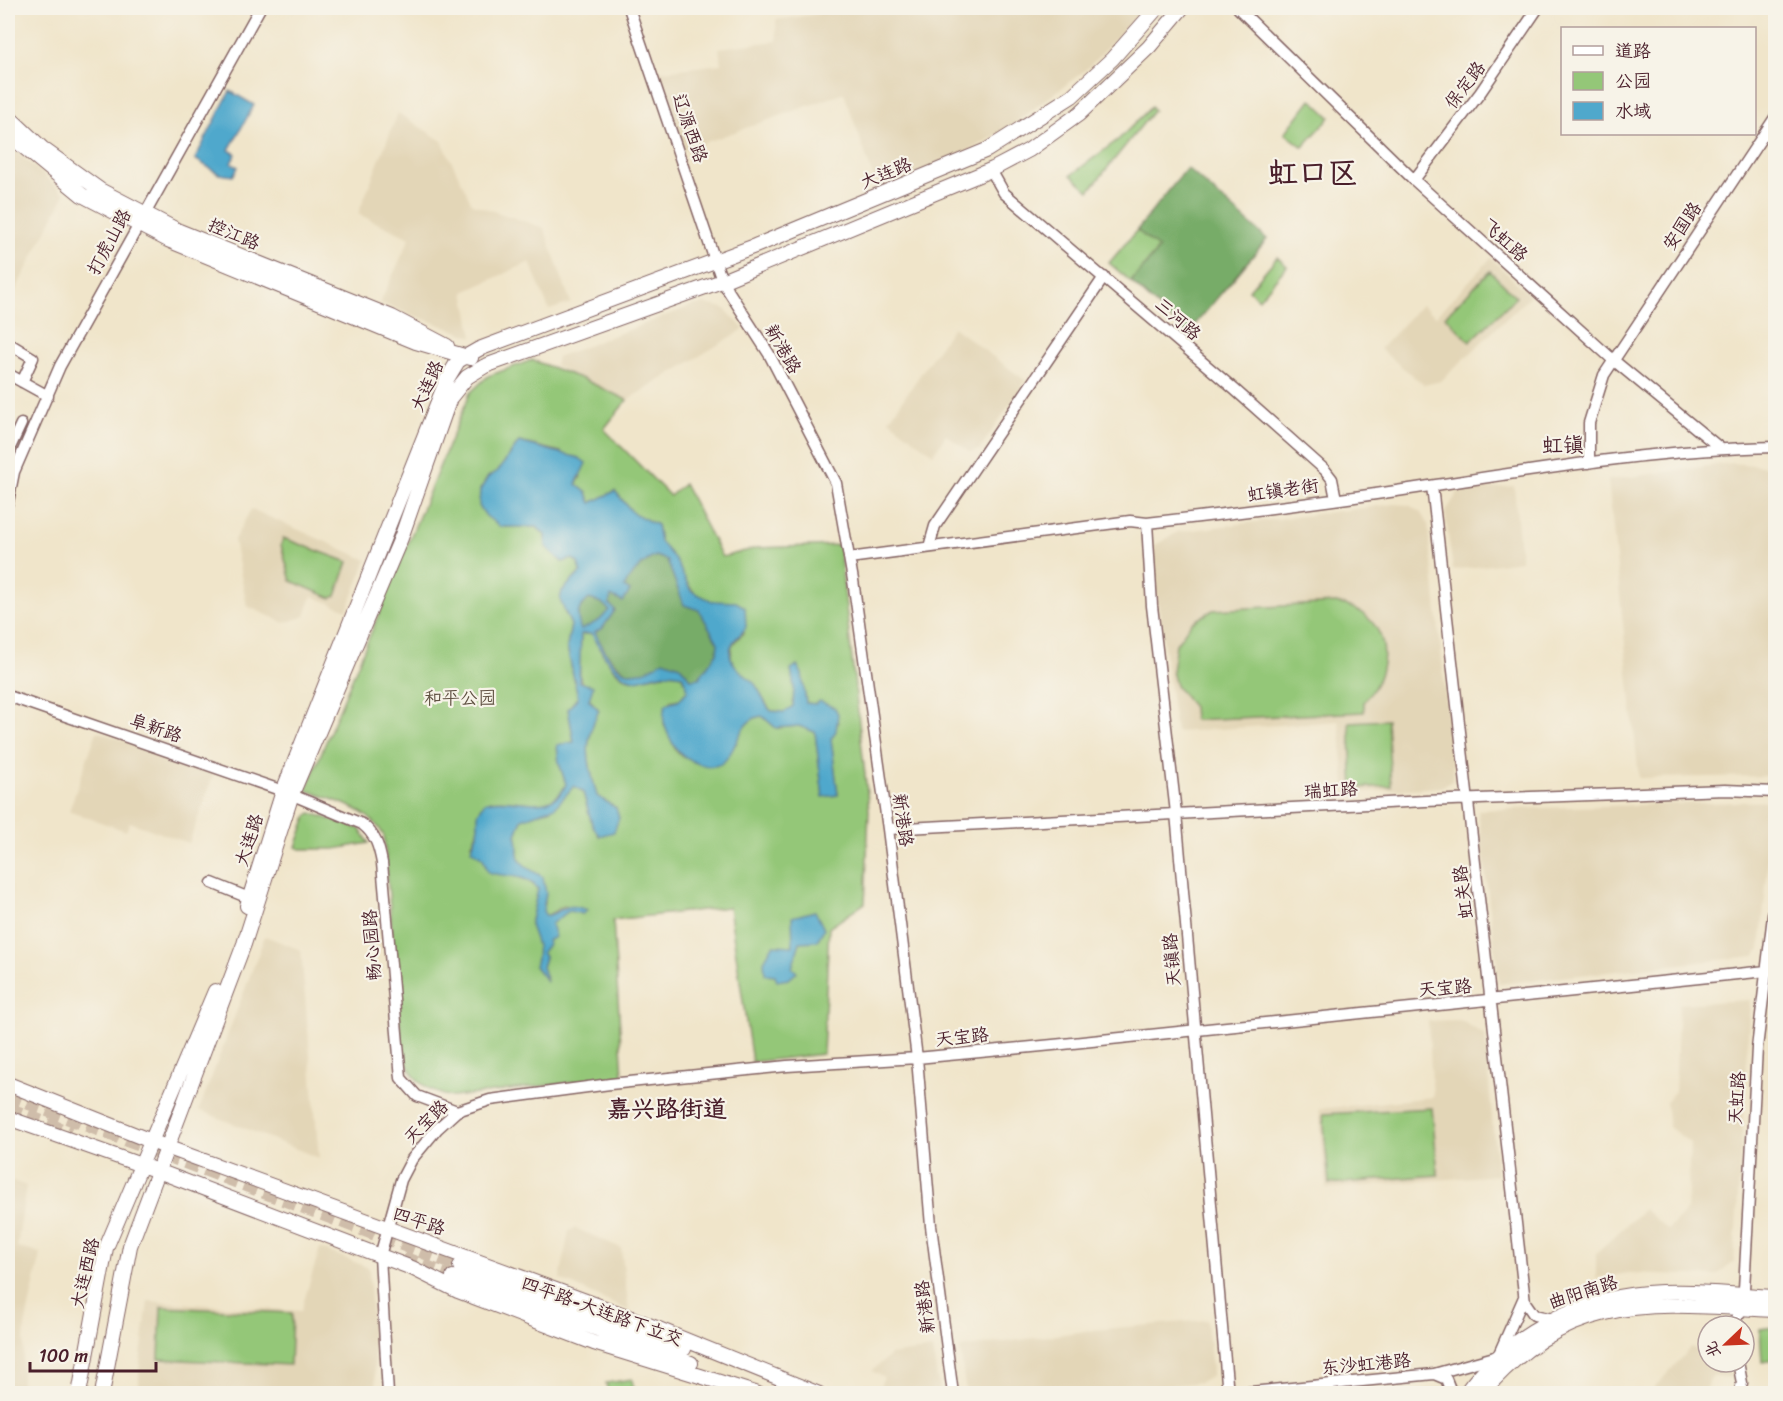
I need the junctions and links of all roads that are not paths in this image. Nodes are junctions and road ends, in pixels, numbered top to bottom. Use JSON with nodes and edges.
{"nodes":[{"id":1,"x":260,"y":8,"type":"edge"},
{"id":2,"x":629,"y":8,"type":"edge"},
{"id":3,"x":1157,"y":8,"type":"edge"},
{"id":4,"x":1182,"y":8,"type":"edge"},
{"id":5,"x":1238,"y":8,"type":"edge"},
{"id":6,"x":1538,"y":8,"type":"edge"},
{"id":7,"x":8,"y":116,"type":"edge"},
{"id":8,"x":1774,"y":122,"type":"edge"},
{"id":9,"x":8,"y":134,"type":"edge"},
{"id":10,"x":991,"y":170,"type":"junction"},
{"id":11,"x":1413,"y":180,"type":"junction"},
{"id":12,"x":145,"y":211,"type":"junction"},
{"id":13,"x":138,"y":225,"type":"junction"},
{"id":14,"x":717,"y":261,"type":"junction"},
{"id":15,"x":1104,"y":277,"type":"junction"},
{"id":16,"x":722,"y":281,"type":"junction"},
{"id":17,"x":8,"y":343,"type":"edge"},
{"id":18,"x":464,"y":356,"type":"junction"},
{"id":19,"x":1614,"y":357,"type":"junction"},
{"id":20,"x":485,"y":366,"type":"junction"},
{"id":21,"x":8,"y":374,"type":"edge"},
{"id":22,"x":22,"y":382,"type":"junction"},
{"id":23,"x":48,"y":396,"type":"junction"},
{"id":24,"x":21,"y":424,"type":"dead end"},
{"id":25,"x":1776,"y":447,"type":"edge"},
{"id":26,"x":1720,"y":448,"type":"junction"},
{"id":27,"x":8,"y":452,"type":"edge"},
{"id":28,"x":1589,"y":463,"type":"junction"},
{"id":29,"x":1432,"y":486,"type":"junction"},
{"id":30,"x":1336,"y":499,"type":"junction"},
{"id":31,"x":8,"y":502,"type":"edge"},
{"id":32,"x":1147,"y":523,"type":"junction"},
{"id":33,"x":929,"y":548,"type":"junction"},
{"id":34,"x":849,"y":558,"type":"junction"},
{"id":35,"x":8,"y":696,"type":"edge"},
{"id":36,"x":1776,"y":792,"type":"edge"},
{"id":37,"x":288,"y":793,"type":"junction"},
{"id":38,"x":1469,"y":799,"type":"junction"},
{"id":39,"x":1176,"y":813,"type":"junction"},
{"id":40,"x":888,"y":829,"type":"junction"},
{"id":41,"x":212,"y":883,"type":"dead end"},
{"id":42,"x":1776,"y":891,"type":"edge"},
{"id":43,"x":249,"y":898,"type":"junction"},
{"id":44,"x":1771,"y":971,"type":"edge"},
{"id":45,"x":1492,"y":1000,"type":"junction"},
{"id":46,"x":1195,"y":1030,"type":"junction"},
{"id":47,"x":917,"y":1058,"type":"junction"},
{"id":48,"x":8,"y":1084,"type":"edge"},
{"id":49,"x":458,"y":1111,"type":"junction"},
{"id":50,"x":8,"y":1118,"type":"edge"},
{"id":51,"x":150,"y":1140,"type":"junction"},
{"id":52,"x":166,"y":1147,"type":"junction"},
{"id":53,"x":141,"y":1165,"type":"junction"},
{"id":54,"x":158,"y":1171,"type":"junction"},
{"id":55,"x":387,"y":1230,"type":"junction"},
{"id":56,"x":380,"y":1256,"type":"junction"},
{"id":57,"x":1524,"y":1296,"type":"junction"},
{"id":58,"x":1776,"y":1297,"type":"edge"},
{"id":59,"x":1743,"y":1302,"type":"junction"},
{"id":60,"x":1776,"y":1310,"type":"edge"},
{"id":61,"x":1737,"y":1314,"type":"edge"},
{"id":62,"x":1553,"y":1320,"type":"junction"},
{"id":63,"x":1498,"y":1356,"type":"junction"},
{"id":64,"x":738,"y":1362,"type":"junction"},
{"id":65,"x":1434,"y":1374,"type":"junction"},
{"id":66,"x":1741,"y":1374,"type":"edge"},
{"id":67,"x":736,"y":1385,"type":"junction"},
{"id":68,"x":80,"y":1394,"type":"edge"},
{"id":69,"x":102,"y":1394,"type":"edge"},
{"id":70,"x":388,"y":1394,"type":"edge"},
{"id":71,"x":758,"y":1394,"type":"edge"},
{"id":72,"x":819,"y":1394,"type":"edge"},
{"id":73,"x":953,"y":1394,"type":"edge"},
{"id":74,"x":1229,"y":1394,"type":"edge"},
{"id":75,"x":1452,"y":1394,"type":"edge"},
{"id":76,"x":1465,"y":1394,"type":"edge"},
{"id":77,"x":1481,"y":1394,"type":"edge"},
{"id":78,"x":1739,"y":1394,"type":"edge"}],
"edges":[{"from":1,"to":12,"type":"street","name":"打虎山路"},
{"from":2,"to":14,"type":"street","name":"辽源西路"},
{"from":3,"to":14,"type":"main road","name":"大连路"},
{"from":4,"to":10,"type":"main road","name":"大连路"},
{"from":5,"to":11,"type":"street","name":"飞虹路"},
{"from":6,"to":11,"type":"street","name":"保定路"},
{"from":7,"to":12,"type":"main road","name":"控江路"},
{"from":8,"to":19,"type":"street","name":"安国路"},
{"from":9,"to":13,"type":"main road","name":"控江路"},
{"from":10,"to":15,"type":"street","name":"三河路"},
{"from":10,"to":16,"type":"main road","name":"大连路"},
{"from":11,"to":19,"type":"street","name":"飞虹路"},
{"from":12,"to":13,"type":"street","name":"打虎山路"},
{"from":12,"to":18,"type":"main road","name":"控江路"},
{"from":13,"to":18,"type":"main road","name":"控江路"},
{"from":13,"to":23,"type":"street","name":"打虎山路"},
{"from":14,"to":16,"type":"street","name":"辽源西路"},
{"from":14,"to":18,"type":"main road","name":"大连路"},
{"from":15,"to":30,"type":"street","name":"三河路"},
{"from":15,"to":33,"type":"street"},
{"from":16,"to":20,"type":"main road","name":"大连路"},
{"from":16,"to":34,"type":"street","name":"新港路"},
{"from":17,"to":22,"type":"street"},
{"from":18,"to":20,"type":"main road","name":"控江路"},
{"from":18,"to":37,"type":"main road","name":"大连路"},
{"from":19,"to":26,"type":"street","name":"飞虹路"},
{"from":19,"to":28,"type":"street","name":"安国路"},
{"from":20,"to":37,"type":"main road","name":"大连路"},
{"from":21,"to":22,"type":"street"},
{"from":22,"to":23,"type":"street"},
{"from":23,"to":31,"type":"street","name":"打虎山路"},
{"from":24,"to":27,"type":"street"},
{"from":25,"to":26,"type":"street"},
{"from":26,"to":28,"type":"street","name":"虹镇老街"},
{"from":28,"to":29,"type":"street","name":"虹镇老街"},
{"from":29,"to":30,"type":"street","name":"虹镇老街"},
{"from":29,"to":38,"type":"street","name":"虹关路"},
{"from":30,"to":32,"type":"street","name":"虹镇老街"},
{"from":32,"to":33,"type":"street","name":"虹镇老街"},
{"from":32,"to":39,"type":"street","name":"天镇路"},
{"from":33,"to":34,"type":"street","name":"虹镇老街"},
{"from":34,"to":40,"type":"street","name":"新港路"},
{"from":35,"to":37,"type":"street","name":"阜新路"},
{"from":36,"to":38,"type":"street","name":"瑞虹路"},
{"from":37,"to":43,"type":"main road","name":"大连路"},
{"from":37,"to":49,"type":"street","name":"畅心园路"},
{"from":37,"to":52,"type":"main road","name":"大连路"},
{"from":38,"to":39,"type":"street","name":"瑞虹路"},
{"from":38,"to":45,"type":"street","name":"虹关路"},
{"from":39,"to":40,"type":"street","name":"瑞虹路"},
{"from":39,"to":46,"type":"street","name":"天镇路"},
{"from":40,"to":47,"type":"street","name":"新港路"},
{"from":41,"to":43,"type":"street"},
{"from":42,"to":44,"type":"street","name":"天虹路"},
{"from":43,"to":51,"type":"main road","name":"大连路"},
{"from":44,"to":45,"type":"street","name":"天宝路"},
{"from":44,"to":59,"type":"street","name":"天虹路"},
{"from":45,"to":46,"type":"street","name":"天宝路"},
{"from":45,"to":57,"type":"street","name":"虹关路"},
{"from":46,"to":47,"type":"street","name":"天宝路"},
{"from":46,"to":74,"type":"street","name":"天镇路"},
{"from":47,"to":49,"type":"street","name":"天宝路"},
{"from":47,"to":73,"type":"street","name":"新港路"},
{"from":48,"to":51,"type":"main road","name":"四平路"},
{"from":49,"to":55,"type":"street","name":"天宝路"},
{"from":50,"to":53,"type":"main road"},
{"from":51,"to":52,"type":"main road","name":"四平路"},
{"from":51,"to":53,"type":"main road","name":"大连路"},
{"from":52,"to":54,"type":"main road","name":"大连路"},
{"from":52,"to":55,"type":"main road","name":"四平路"},
{"from":53,"to":54,"type":"main road"},
{"from":53,"to":68,"type":"main road","name":"大连西路"},
{"from":54,"to":56,"type":"main road"},
{"from":54,"to":69,"type":"main road"},
{"from":55,"to":56,"type":"street","name":"天宝路"},
{"from":55,"to":64,"type":"main road","name":"四平路"},
{"from":56,"to":67,"type":"main road"},
{"from":56,"to":70,"type":"street","name":"天宝路"},
{"from":57,"to":62,"type":"street"},
{"from":57,"to":63,"type":"street","name":"虹关路"},
{"from":58,"to":59,"type":"main road","name":"曲阳南路"},
{"from":59,"to":60,"type":"main road","name":"曲阳南路"},
{"from":59,"to":61,"type":"street"},
{"from":59,"to":62,"type":"main road","name":"曲阳南路"},
{"from":59,"to":77,"type":"main road","name":"曲阳南路"},
{"from":62,"to":63,"type":"main road","name":"曲阳南路"},
{"from":63,"to":65,"type":"street","name":"东沙虹港路"},
{"from":63,"to":76,"type":"main road","name":"曲阳南路"},
{"from":64,"to":67,"type":"main road","name":"四平路-大连路下立交"},
{"from":64,"to":72,"type":"main road","name":"四平路"},
{"from":65,"to":74,"type":"street","name":"东沙虹港路"},
{"from":65,"to":75,"type":"street","name":"东沙虹港路"},
{"from":66,"to":78,"type":"street"},
{"from":67,"to":71,"type":"main road"}]}
